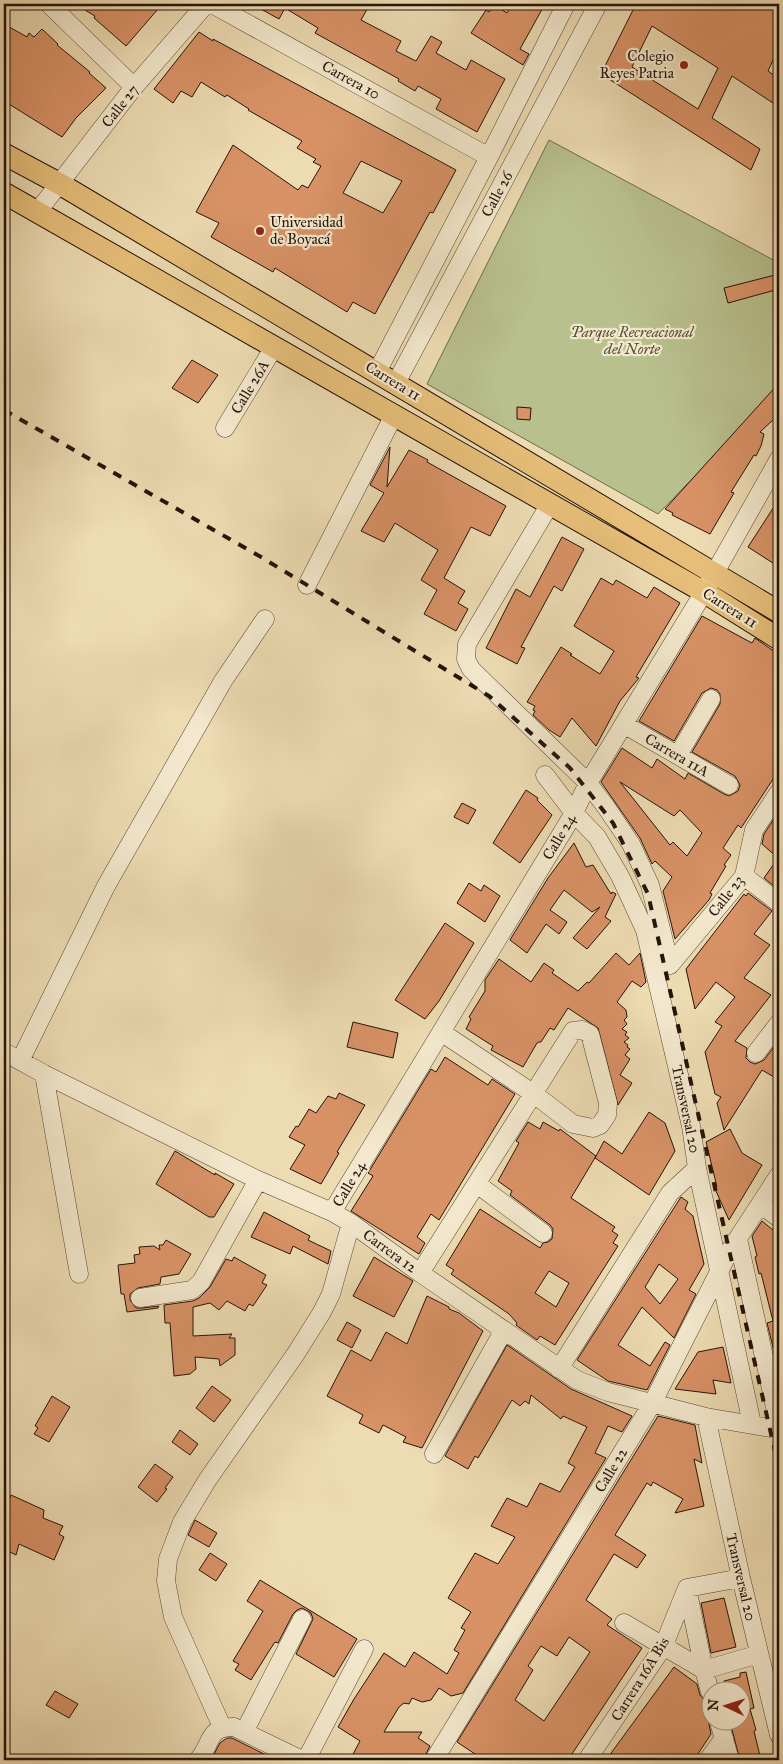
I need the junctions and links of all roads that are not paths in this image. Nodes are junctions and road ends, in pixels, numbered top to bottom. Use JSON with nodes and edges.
{"nodes":[{"id":1,"x":50,"y":4,"type":"edge"},
{"id":2,"x":206,"y":4,"type":"edge"},
{"id":3,"x":212,"y":4,"type":"edge"},
{"id":4,"x":566,"y":4,"type":"edge"},
{"id":5,"x":598,"y":4,"type":"edge"},
{"id":6,"x":134,"y":87,"type":"junction"},
{"id":7,"x":4,"y":154,"type":"edge"},
{"id":8,"x":489,"y":157,"type":"junction"},
{"id":9,"x":60,"y":184,"type":"junction"},
{"id":10,"x":4,"y":193,"type":"edge"},
{"id":11,"x":38,"y":211,"type":"junction"},
{"id":12,"x":274,"y":347,"type":"junction"},
{"id":13,"x":377,"y":372,"type":"junction"},
{"id":14,"x":396,"y":383,"type":"junction"},
{"id":15,"x":394,"y":415,"type":"junction"},
{"id":16,"x":225,"y":428,"type":"dead end"},
{"id":17,"x":778,"y":463,"type":"edge"},
{"id":18,"x":550,"y":504,"type":"junction"},
{"id":19,"x":709,"y":583,"type":"junction"},
{"id":20,"x":307,"y":585,"type":"dead end"},
{"id":21,"x":779,"y":612,"type":"edge"},
{"id":22,"x":265,"y":619,"type":"dead end"},
{"id":23,"x":779,"y":638,"type":"edge"},
{"id":24,"x":711,"y":699,"type":"dead end"},
{"id":25,"x":625,"y":724,"type":"junction"},
{"id":26,"x":678,"y":755,"type":"junction"},
{"id":27,"x":545,"y":775,"type":"dead end"},
{"id":28,"x":588,"y":783,"type":"junction"},
{"id":29,"x":729,"y":785,"type":"dead end"},
{"id":30,"x":779,"y":792,"type":"edge"},
{"id":31,"x":574,"y":813,"type":"junction"},
{"id":32,"x":744,"y":876,"type":"junction"},
{"id":33,"x":779,"y":903,"type":"edge"},
{"id":34,"x":779,"y":1023,"type":"edge"},
{"id":35,"x":441,"y":1032,"type":"junction"},
{"id":36,"x":4,"y":1052,"type":"edge"},
{"id":37,"x":756,"y":1053,"type":"dead end"},
{"id":38,"x":20,"y":1061,"type":"junction"},
{"id":39,"x":44,"y":1074,"type":"junction"},
{"id":40,"x":534,"y":1094,"type":"junction"},
{"id":41,"x":697,"y":1168,"type":"junction"},
{"id":42,"x":779,"y":1175,"type":"edge"},
{"id":43,"x":258,"y":1180,"type":"junction"},
{"id":44,"x":477,"y":1184,"type":"junction"},
{"id":45,"x":761,"y":1205,"type":"junction"},
{"id":46,"x":332,"y":1212,"type":"junction"},
{"id":47,"x":779,"y":1218,"type":"edge"},
{"id":48,"x":351,"y":1223,"type":"junction"},
{"id":49,"x":543,"y":1233,"type":"dead end"},
{"id":50,"x":738,"y":1239,"type":"junction"},
{"id":51,"x":720,"y":1270,"type":"junction"},
{"id":52,"x":79,"y":1274,"type":"dead end"},
{"id":53,"x":420,"y":1274,"type":"junction"},
{"id":54,"x":140,"y":1298,"type":"dead end"},
{"id":55,"x":504,"y":1330,"type":"junction"},
{"id":56,"x":559,"y":1369,"type":"junction"},
{"id":57,"x":653,"y":1402,"type":"junction"},
{"id":58,"x":706,"y":1417,"type":"junction"},
{"id":59,"x":752,"y":1424,"type":"junction"},
{"id":60,"x":779,"y":1425,"type":"edge"},
{"id":61,"x":434,"y":1454,"type":"dead end"},
{"id":62,"x":741,"y":1578,"type":"junction"},
{"id":63,"x":688,"y":1588,"type":"junction"},
{"id":64,"x":302,"y":1619,"type":"dead end"},
{"id":65,"x":624,"y":1623,"type":"dead end"},
{"id":66,"x":662,"y":1647,"type":"junction"},
{"id":67,"x":364,"y":1649,"type":"dead end"},
{"id":68,"x":759,"y":1654,"type":"junction"},
{"id":69,"x":704,"y":1670,"type":"junction"},
{"id":70,"x":707,"y":1682,"type":"edge"},
{"id":71,"x":222,"y":1727,"type":"junction"},
{"id":72,"x":244,"y":1732,"type":"junction"},
{"id":73,"x":721,"y":1732,"type":"edge"},
{"id":74,"x":723,"y":1732,"type":"edge"},
{"id":75,"x":779,"y":1735,"type":"edge"},
{"id":76,"x":198,"y":1760,"type":"edge"},
{"id":77,"x":302,"y":1760,"type":"edge"},
{"id":78,"x":306,"y":1760,"type":"edge"},
{"id":79,"x":434,"y":1760,"type":"edge"},
{"id":80,"x":588,"y":1760,"type":"edge"},
{"id":81,"x":708,"y":1760,"type":"edge"},
{"id":82,"x":730,"y":1760,"type":"edge"}],
"edges":[{"from":1,"to":6,"type":"street"},
{"from":2,"to":6,"type":"street","name":"Calle 27"},
{"from":3,"to":8,"type":"street","name":"Carrera 10"},
{"from":4,"to":8,"type":"street","name":"Calle 26"},
{"from":5,"to":14,"type":"street","name":"Calle 26"},
{"from":6,"to":9,"type":"street","name":"Calle 27"},
{"from":7,"to":9,"type":"main road","name":"Carrera 11"},
{"from":8,"to":13,"type":"street","name":"Calle 26"},
{"from":9,"to":11,"type":"street","name":"Calle 27"},
{"from":9,"to":13,"type":"main road","name":"Carrera 11"},
{"from":10,"to":11,"type":"main road","name":"Carrera 11"},
{"from":11,"to":12,"type":"main road","name":"Carrera 11"},
{"from":12,"to":15,"type":"main road","name":"Carrera 11"},
{"from":12,"to":16,"type":"street","name":"Calle 26A"},
{"from":13,"to":14,"type":"main road","name":"Carrera 11"},
{"from":14,"to":19,"type":"main road","name":"Carrera 11"},
{"from":15,"to":18,"type":"main road","name":"Carrera 11"},
{"from":15,"to":20,"type":"street"},
{"from":17,"to":19,"type":"street","name":"Calle 24"},
{"from":18,"to":19,"type":"main road","name":"Carrera 11"},
{"from":18,"to":28,"type":"street"},
{"from":19,"to":21,"type":"main road","name":"Carrera 11"},
{"from":19,"to":23,"type":"main road","name":"Carrera 11"},
{"from":19,"to":25,"type":"street","name":"Calle 24"},
{"from":22,"to":38,"type":"street"},
{"from":24,"to":26,"type":"street"},
{"from":25,"to":26,"type":"street","name":"Carrera 11A"},
{"from":25,"to":28,"type":"street","name":"Calle 24"},
{"from":26,"to":29,"type":"street","name":"Carrera 11A"},
{"from":27,"to":31,"type":"street"},
{"from":28,"to":31,"type":"street","name":"Calle 24"},
{"from":28,"to":32,"type":"street","name":"Calle 23"},
{"from":30,"to":32,"type":"street","name":"Calle 23"},
{"from":31,"to":35,"type":"street","name":"Calle 24"},
{"from":31,"to":41,"type":"street","name":"Transversal 20"},
{"from":32,"to":33,"type":"street"},
{"from":34,"to":37,"type":"street"},
{"from":35,"to":40,"type":"street"},
{"from":35,"to":46,"type":"street","name":"Calle 24"},
{"from":36,"to":38,"type":"street","name":"Carrera 12"},
{"from":38,"to":39,"type":"street","name":"Carrera 12"},
{"from":39,"to":43,"type":"street","name":"Carrera 12"},
{"from":39,"to":52,"type":"street"},
{"from":40,"to":40,"type":"street"},
{"from":40,"to":44,"type":"street"},
{"from":41,"to":51,"type":"street","name":"Transversal 20"},
{"from":41,"to":56,"type":"street"},
{"from":42,"to":45,"type":"street","name":"Calle 22"},
{"from":43,"to":46,"type":"street","name":"Carrera 12"},
{"from":43,"to":54,"type":"street"},
{"from":44,"to":49,"type":"street"},
{"from":44,"to":53,"type":"street"},
{"from":45,"to":47,"type":"street"},
{"from":45,"to":50,"type":"street","name":"Calle 22"},
{"from":46,"to":48,"type":"street","name":"Carrera 12"},
{"from":48,"to":53,"type":"street","name":"Carrera 12"},
{"from":48,"to":71,"type":"street"},
{"from":50,"to":51,"type":"street","name":"Calle 22"},
{"from":50,"to":60,"type":"street"},
{"from":51,"to":57,"type":"street","name":"Calle 22"},
{"from":51,"to":59,"type":"street","name":"Transversal 20"},
{"from":53,"to":55,"type":"street","name":"Carrera 12"},
{"from":55,"to":56,"type":"street","name":"Carrera 12"},
{"from":55,"to":61,"type":"street"},
{"from":56,"to":57,"type":"street","name":"Carrera 12"},
{"from":57,"to":58,"type":"street","name":"Carrera 12"},
{"from":57,"to":79,"type":"street","name":"Calle 22"},
{"from":58,"to":59,"type":"street","name":"Carrera 12"},
{"from":58,"to":62,"type":"street","name":"Transversal 20"},
{"from":59,"to":60,"type":"street","name":"Carrera 12"},
{"from":62,"to":63,"type":"street"},
{"from":62,"to":68,"type":"street","name":"Transversal 20"},
{"from":63,"to":66,"type":"street","name":"Carrera 16A Bis"},
{"from":63,"to":69,"type":"street"},
{"from":64,"to":72,"type":"street"},
{"from":65,"to":66,"type":"street"},
{"from":66,"to":69,"type":"street"},
{"from":66,"to":80,"type":"street","name":"Carrera 16A Bis"},
{"from":67,"to":78,"type":"street"},
{"from":68,"to":69,"type":"street"},
{"from":68,"to":75,"type":"street","name":"Transversal 20"},
{"from":69,"to":70,"type":"street"},
{"from":71,"to":72,"type":"street"},
{"from":71,"to":76,"type":"street"},
{"from":72,"to":77,"type":"street"},
{"from":73,"to":81,"type":"street"},
{"from":74,"to":82,"type":"street"}]}
